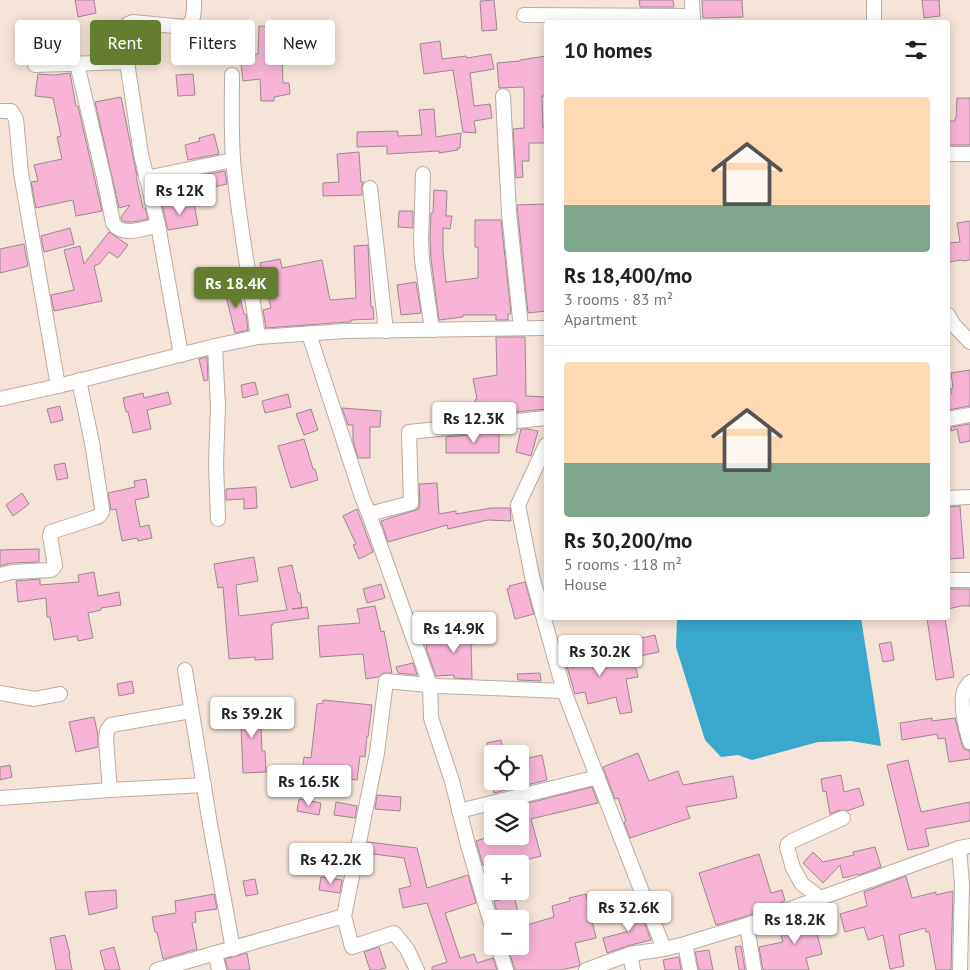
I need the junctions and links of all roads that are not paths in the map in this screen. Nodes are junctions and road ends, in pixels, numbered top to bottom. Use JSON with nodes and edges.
{"nodes":[{"id":1,"x":194,"y":0,"type":"edge"},
{"id":2,"x":692,"y":0,"type":"edge"},
{"id":3,"x":874,"y":0,"type":"edge"},
{"id":4,"x":524,"y":15,"type":"dead end"},
{"id":5,"x":693,"y":19,"type":"edge"},
{"id":6,"x":874,"y":20,"type":"edge"},
{"id":7,"x":161,"y":25,"type":"edge"},
{"id":8,"x":77,"y":65,"type":"edge"},
{"id":9,"x":127,"y":65,"type":"edge"},
{"id":10,"x":232,"y":75,"type":"dead end"},
{"id":11,"x":503,"y":96,"type":"dead end"},
{"id":12,"x":0,"y":111,"type":"edge"},
{"id":13,"x":950,"y":154,"type":"edge"},
{"id":14,"x":970,"y":154,"type":"edge"},
{"id":15,"x":233,"y":160,"type":"junction"},
{"id":16,"x":422,"y":174,"type":"dead end"},
{"id":17,"x":146,"y":178,"type":"junction"},
{"id":18,"x":370,"y":188,"type":"dead end"},
{"id":19,"x":158,"y":225,"type":"junction"},
{"id":20,"x":950,"y":319,"type":"edge"},
{"id":21,"x":521,"y":328,"type":"junction"},
{"id":22,"x":544,"y":328,"type":"edge"},
{"id":23,"x":432,"y":330,"type":"junction"},
{"id":24,"x":386,"y":331,"type":"junction"},
{"id":25,"x":309,"y":334,"type":"junction"},
{"id":26,"x":258,"y":337,"type":"junction"},
{"id":27,"x":970,"y":342,"type":"edge"},
{"id":28,"x":216,"y":346,"type":"junction"},
{"id":29,"x":181,"y":354,"type":"junction"},
{"id":30,"x":79,"y":380,"type":"junction"},
{"id":31,"x":58,"y":386,"type":"junction"},
{"id":32,"x":0,"y":399,"type":"edge"},
{"id":33,"x":970,"y":414,"type":"edge"},
{"id":34,"x":544,"y":418,"type":"edge"},
{"id":35,"x":950,"y":419,"type":"edge"},
{"id":36,"x":544,"y":449,"type":"edge"},
{"id":37,"x":970,"y":497,"type":"edge"},
{"id":38,"x":950,"y":498,"type":"edge"},
{"id":39,"x":369,"y":514,"type":"junction"},
{"id":40,"x":218,"y":519,"type":"dead end"},
{"id":41,"x":0,"y":574,"type":"edge"},
{"id":42,"x":950,"y":580,"type":"edge"},
{"id":43,"x":970,"y":580,"type":"edge"},
{"id":44,"x":544,"y":619,"type":"edge"},
{"id":45,"x":544,"y":620,"type":"edge"},
{"id":46,"x":185,"y":670,"type":"dead end"},
{"id":47,"x":970,"y":682,"type":"edge"},
{"id":48,"x":430,"y":685,"type":"junction"},
{"id":49,"x":564,"y":691,"type":"junction"},
{"id":50,"x":0,"y":693,"type":"edge"},
{"id":51,"x":60,"y":694,"type":"dead end"},
{"id":52,"x":191,"y":711,"type":"junction"},
{"id":53,"x":970,"y":742,"type":"edge"},
{"id":54,"x":598,"y":777,"type":"junction"},
{"id":55,"x":204,"y":785,"type":"junction"},
{"id":56,"x":110,"y":790,"type":"junction"},
{"id":57,"x":0,"y":798,"type":"edge"},
{"id":58,"x":459,"y":811,"type":"junction"},
{"id":59,"x":843,"y":818,"type":"dead end"},
{"id":60,"x":964,"y":847,"type":"edge"},
{"id":61,"x":820,"y":898,"type":"junction"},
{"id":62,"x":487,"y":910,"type":"edge"},
{"id":63,"x":344,"y":916,"type":"junction"},
{"id":64,"x":747,"y":925,"type":"junction"},
{"id":65,"x":685,"y":944,"type":"junction"},
{"id":66,"x":233,"y":949,"type":"junction"},
{"id":67,"x":664,"y":949,"type":"junction"},
{"id":68,"x":215,"y":953,"type":"junction"},
{"id":69,"x":630,"y":954,"type":"junction"},
{"id":70,"x":501,"y":955,"type":"edge"},
{"id":71,"x":160,"y":970,"type":"edge"},
{"id":72,"x":219,"y":970,"type":"edge"},
{"id":73,"x":417,"y":970,"type":"edge"},
{"id":74,"x":506,"y":970,"type":"edge"},
{"id":75,"x":586,"y":970,"type":"edge"},
{"id":76,"x":633,"y":970,"type":"edge"},
{"id":77,"x":690,"y":970,"type":"edge"},
{"id":78,"x":754,"y":970,"type":"edge"},
{"id":79,"x":960,"y":970,"type":"edge"}],
"edges":[{"from":1,"to":7,"type":"street"},
{"from":2,"to":5,"type":"street"},
{"from":3,"to":6,"type":"street"},
{"from":4,"to":5,"type":"street"},
{"from":8,"to":19,"type":"street"},
{"from":9,"to":17,"type":"street"},
{"from":10,"to":15,"type":"street"},
{"from":11,"to":21,"type":"street"},
{"from":12,"to":31,"type":"street"},
{"from":13,"to":14,"type":"street"},
{"from":15,"to":17,"type":"street"},
{"from":15,"to":26,"type":"street"},
{"from":16,"to":23,"type":"street"},
{"from":17,"to":19,"type":"street"},
{"from":18,"to":24,"type":"street"},
{"from":19,"to":29,"type":"street"},
{"from":20,"to":27,"type":"street"},
{"from":21,"to":22,"type":"street"},
{"from":21,"to":23,"type":"street"},
{"from":23,"to":24,"type":"street"},
{"from":24,"to":25,"type":"street"},
{"from":25,"to":26,"type":"street"},
{"from":25,"to":39,"type":"street"},
{"from":26,"to":28,"type":"street"},
{"from":28,"to":29,"type":"street"},
{"from":28,"to":40,"type":"street"},
{"from":29,"to":30,"type":"street"},
{"from":30,"to":31,"type":"street"},
{"from":30,"to":41,"type":"street"},
{"from":31,"to":32,"type":"street"},
{"from":33,"to":35,"type":"street"},
{"from":34,"to":39,"type":"street"},
{"from":36,"to":44,"type":"street"},
{"from":37,"to":38,"type":"street"},
{"from":39,"to":48,"type":"street"},
{"from":42,"to":43,"type":"street"},
{"from":45,"to":49,"type":"street"},
{"from":46,"to":52,"type":"street"},
{"from":47,"to":53,"type":"street"},
{"from":48,"to":49,"type":"street"},
{"from":48,"to":58,"type":"street"},
{"from":48,"to":63,"type":"street"},
{"from":49,"to":54,"type":"street"},
{"from":50,"to":51,"type":"street"},
{"from":52,"to":55,"type":"street"},
{"from":52,"to":56,"type":"street"},
{"from":54,"to":58,"type":"street"},
{"from":54,"to":67,"type":"street"},
{"from":55,"to":56,"type":"street"},
{"from":55,"to":66,"type":"street"},
{"from":56,"to":57,"type":"street"},
{"from":58,"to":62,"type":"street"},
{"from":59,"to":61,"type":"street"},
{"from":60,"to":61,"type":"street"},
{"from":60,"to":79,"type":"street"},
{"from":61,"to":64,"type":"street"},
{"from":63,"to":66,"type":"street"},
{"from":63,"to":73,"type":"street"},
{"from":64,"to":65,"type":"street"},
{"from":64,"to":78,"type":"street"},
{"from":65,"to":67,"type":"street"},
{"from":65,"to":77,"type":"street"},
{"from":66,"to":68,"type":"street"},
{"from":67,"to":69,"type":"street"},
{"from":68,"to":71,"type":"street"},
{"from":68,"to":72,"type":"street"},
{"from":69,"to":75,"type":"street"},
{"from":69,"to":76,"type":"street"},
{"from":70,"to":74,"type":"street"}]}
